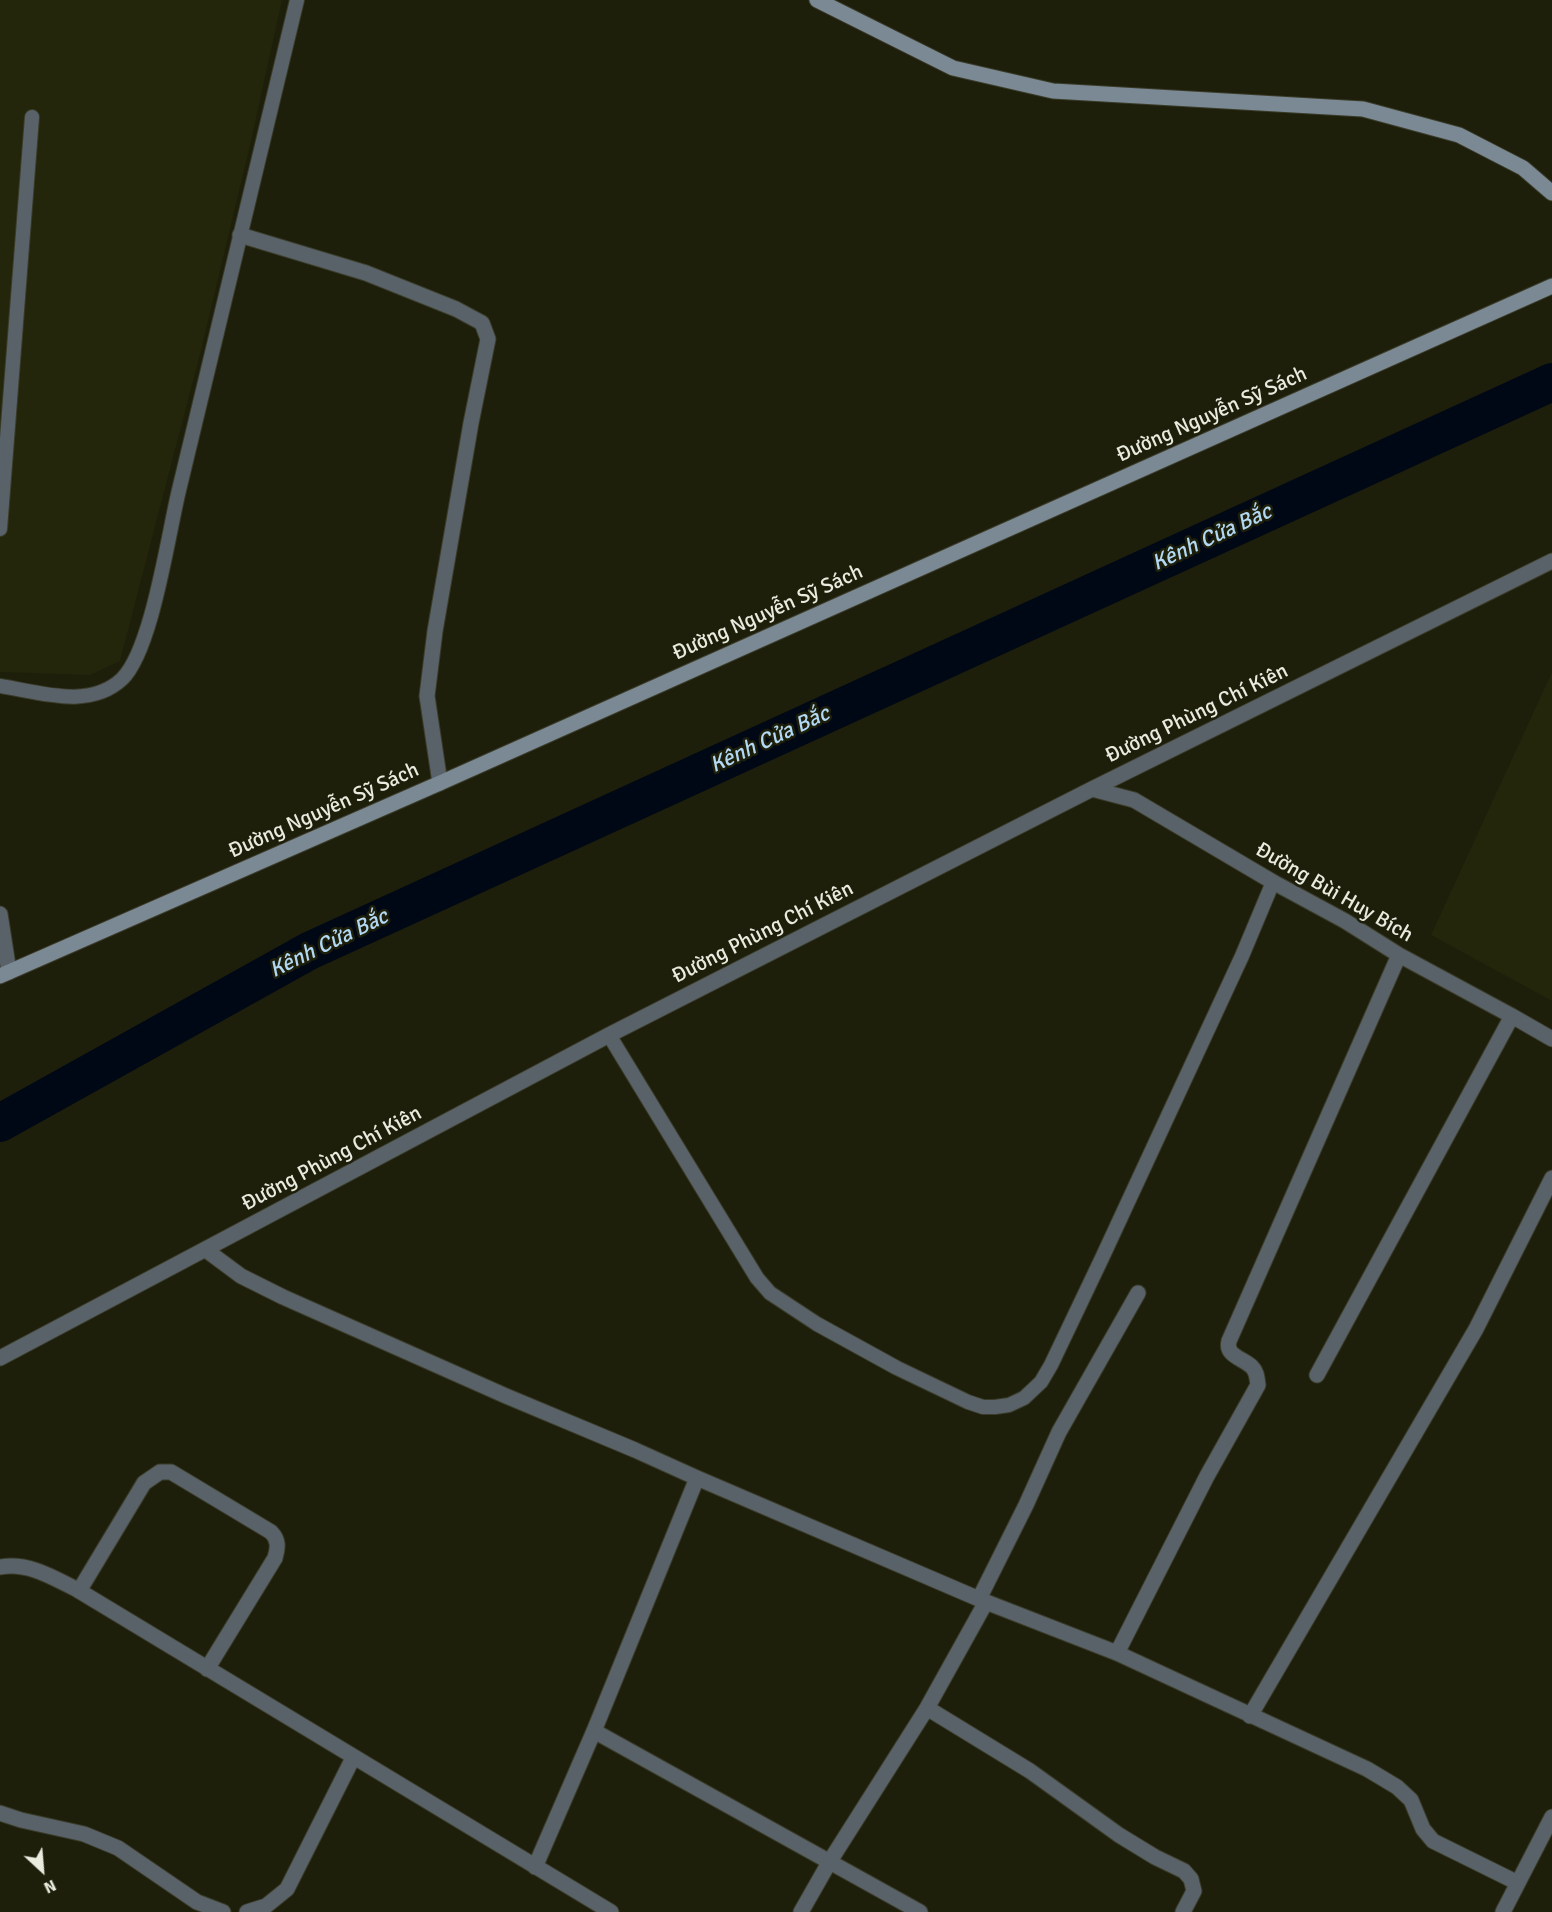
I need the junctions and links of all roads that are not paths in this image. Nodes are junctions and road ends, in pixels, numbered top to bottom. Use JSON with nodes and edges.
{"nodes":[{"id":1,"x":297,"y":0,"type":"edge"},
{"id":2,"x":817,"y":0,"type":"edge"},
{"id":3,"x":32,"y":117,"type":"dead end"},
{"id":4,"x":1552,"y":193,"type":"edge"},
{"id":5,"x":240,"y":235,"type":"junction"},
{"id":6,"x":1552,"y":286,"type":"edge"},
{"id":7,"x":3,"y":431,"type":"edge"},
{"id":8,"x":0,"y":529,"type":"edge"},
{"id":9,"x":1552,"y":561,"type":"edge"},
{"id":10,"x":0,"y":686,"type":"edge"},
{"id":11,"x":441,"y":783,"type":"junction"},
{"id":12,"x":1092,"y":789,"type":"junction"},
{"id":13,"x":1273,"y":882,"type":"junction"},
{"id":14,"x":0,"y":914,"type":"edge"},
{"id":15,"x":1399,"y":956,"type":"junction"},
{"id":16,"x":4,"y":974,"type":"edge"},
{"id":17,"x":1512,"y":1016,"type":"junction"},
{"id":18,"x":609,"y":1035,"type":"junction"},
{"id":19,"x":1552,"y":1039,"type":"edge"},
{"id":20,"x":1552,"y":1178,"type":"edge"},
{"id":21,"x":206,"y":1250,"type":"junction"},
{"id":22,"x":1138,"y":1293,"type":"dead end"},
{"id":23,"x":0,"y":1358,"type":"edge"},
{"id":24,"x":1317,"y":1375,"type":"dead end"},
{"id":25,"x":697,"y":1478,"type":"junction"},
{"id":26,"x":0,"y":1567,"type":"edge"},
{"id":27,"x":80,"y":1591,"type":"junction"},
{"id":28,"x":983,"y":1600,"type":"junction"},
{"id":29,"x":1117,"y":1653,"type":"junction"},
{"id":30,"x":207,"y":1669,"type":"junction"},
{"id":31,"x":927,"y":1708,"type":"junction"},
{"id":32,"x":1250,"y":1716,"type":"junction"},
{"id":33,"x":594,"y":1731,"type":"junction"},
{"id":34,"x":353,"y":1758,"type":"junction"},
{"id":35,"x":0,"y":1813,"type":"edge"},
{"id":36,"x":1552,"y":1817,"type":"edge"},
{"id":37,"x":830,"y":1861,"type":"junction"},
{"id":38,"x":535,"y":1867,"type":"junction"},
{"id":39,"x":1518,"y":1882,"type":"junction"},
{"id":40,"x":223,"y":1912,"type":"edge"},
{"id":41,"x":247,"y":1912,"type":"edge"},
{"id":42,"x":611,"y":1912,"type":"edge"},
{"id":43,"x":801,"y":1912,"type":"edge"},
{"id":44,"x":920,"y":1912,"type":"edge"},
{"id":45,"x":1183,"y":1912,"type":"edge"},
{"id":46,"x":1503,"y":1912,"type":"edge"}],
"edges":[{"from":1,"to":5,"type":"lane"},
{"from":2,"to":4,"type":"main road"},
{"from":3,"to":7,"type":"lane"},
{"from":5,"to":10,"type":"lane"},
{"from":5,"to":11,"type":"street"},
{"from":6,"to":11,"type":"main road","name":"Đường Nguyễn Sỹ Sách"},
{"from":7,"to":8,"type":"lane"},
{"from":9,"to":12,"type":"street","name":"Đường Phùng Chí Kiên"},
{"from":11,"to":16,"type":"main road","name":"Đường Nguyễn Sỹ Sách"},
{"from":12,"to":13,"type":"street","name":"Đường Bùi Huy Bích"},
{"from":12,"to":18,"type":"street","name":"Đường Phùng Chí Kiên"},
{"from":13,"to":15,"type":"street","name":"Đường Bùi Huy Bích"},
{"from":13,"to":18,"type":"lane"},
{"from":14,"to":16,"type":"street"},
{"from":15,"to":17,"type":"street","name":"Đường Bùi Huy Bích"},
{"from":15,"to":29,"type":"street"},
{"from":17,"to":19,"type":"street","name":"Đường Bùi Huy Bích"},
{"from":17,"to":24,"type":"street"},
{"from":18,"to":21,"type":"street","name":"Đường Phùng Chí Kiên"},
{"from":20,"to":32,"type":"street"},
{"from":21,"to":23,"type":"street","name":"Đường Phùng Chí Kiên"},
{"from":21,"to":25,"type":"street"},
{"from":22,"to":28,"type":"street"},
{"from":25,"to":28,"type":"street"},
{"from":25,"to":33,"type":"street"},
{"from":26,"to":27,"type":"street"},
{"from":27,"to":30,"type":"street"},
{"from":27,"to":30,"type":"street"},
{"from":28,"to":29,"type":"street"},
{"from":28,"to":31,"type":"street"},
{"from":29,"to":32,"type":"street"},
{"from":30,"to":34,"type":"street"},
{"from":31,"to":37,"type":"street"},
{"from":31,"to":45,"type":"street"},
{"from":32,"to":39,"type":"street"},
{"from":33,"to":37,"type":"street"},
{"from":33,"to":38,"type":"street"},
{"from":34,"to":38,"type":"street"},
{"from":34,"to":41,"type":"street"},
{"from":35,"to":40,"type":"street"},
{"from":36,"to":39,"type":"street"},
{"from":37,"to":43,"type":"street"},
{"from":37,"to":44,"type":"street"},
{"from":38,"to":42,"type":"street"},
{"from":39,"to":46,"type":"street"}]}
